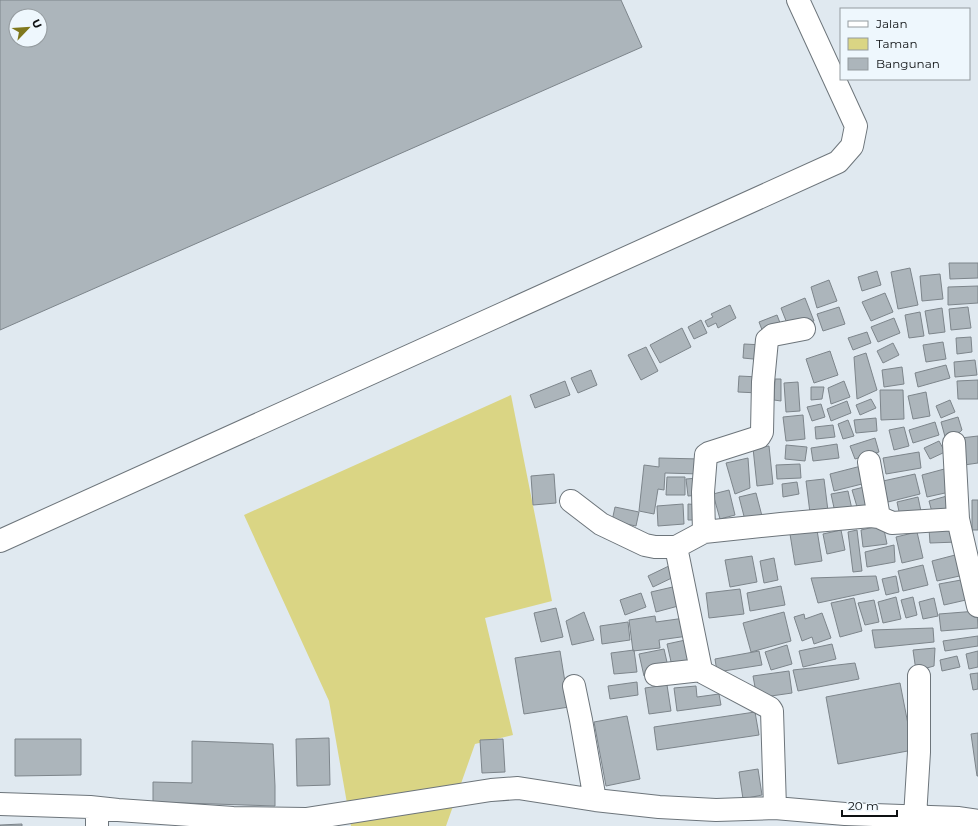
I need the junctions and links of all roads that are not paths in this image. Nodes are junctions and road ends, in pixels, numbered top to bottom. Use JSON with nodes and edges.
{"nodes":[{"id":1,"x":798,"y":0,"type":"edge"},
{"id":2,"x":804,"y":329,"type":"dead end"},
{"id":3,"x":954,"y":443,"type":"dead end"},
{"id":4,"x":869,"y":462,"type":"dead end"},
{"id":5,"x":571,"y":501,"type":"dead end"},
{"id":6,"x":879,"y":517,"type":"junction"},
{"id":7,"x":958,"y":519,"type":"junction"},
{"id":8,"x":704,"y":532,"type":"junction"},
{"id":9,"x":0,"y":541,"type":"edge"},
{"id":10,"x":676,"y":547,"type":"junction"},
{"id":11,"x":978,"y":606,"type":"edge"},
{"id":12,"x":701,"y":670,"type":"junction"},
{"id":13,"x":656,"y":675,"type":"dead end"},
{"id":14,"x":920,"y":676,"type":"dead end"},
{"id":15,"x":574,"y":686,"type":"dead end"},
{"id":16,"x":595,"y":800,"type":"junction"},
{"id":17,"x":0,"y":804,"type":"edge"},
{"id":18,"x":775,"y":808,"type":"junction"},
{"id":19,"x":97,"y":817,"type":"edge"},
{"id":20,"x":915,"y":817,"type":"junction"},
{"id":21,"x":717,"y":818,"type":"edge"},
{"id":22,"x":978,"y":821,"type":"edge"}],
"edges":[{"from":1,"to":9,"type":"street"},
{"from":2,"to":8,"type":"street"},
{"from":3,"to":7,"type":"street"},
{"from":4,"to":6,"type":"street"},
{"from":5,"to":10,"type":"street"},
{"from":6,"to":7,"type":"street"},
{"from":6,"to":8,"type":"street"},
{"from":7,"to":11,"type":"street"},
{"from":8,"to":10,"type":"street"},
{"from":10,"to":12,"type":"street"},
{"from":12,"to":13,"type":"street"},
{"from":12,"to":18,"type":"street"},
{"from":14,"to":20,"type":"street"},
{"from":15,"to":16,"type":"street"},
{"from":16,"to":19,"type":"street"},
{"from":16,"to":21,"type":"street"},
{"from":17,"to":19,"type":"street"},
{"from":18,"to":20,"type":"street"},
{"from":18,"to":21,"type":"street"},
{"from":20,"to":22,"type":"street"}]}
